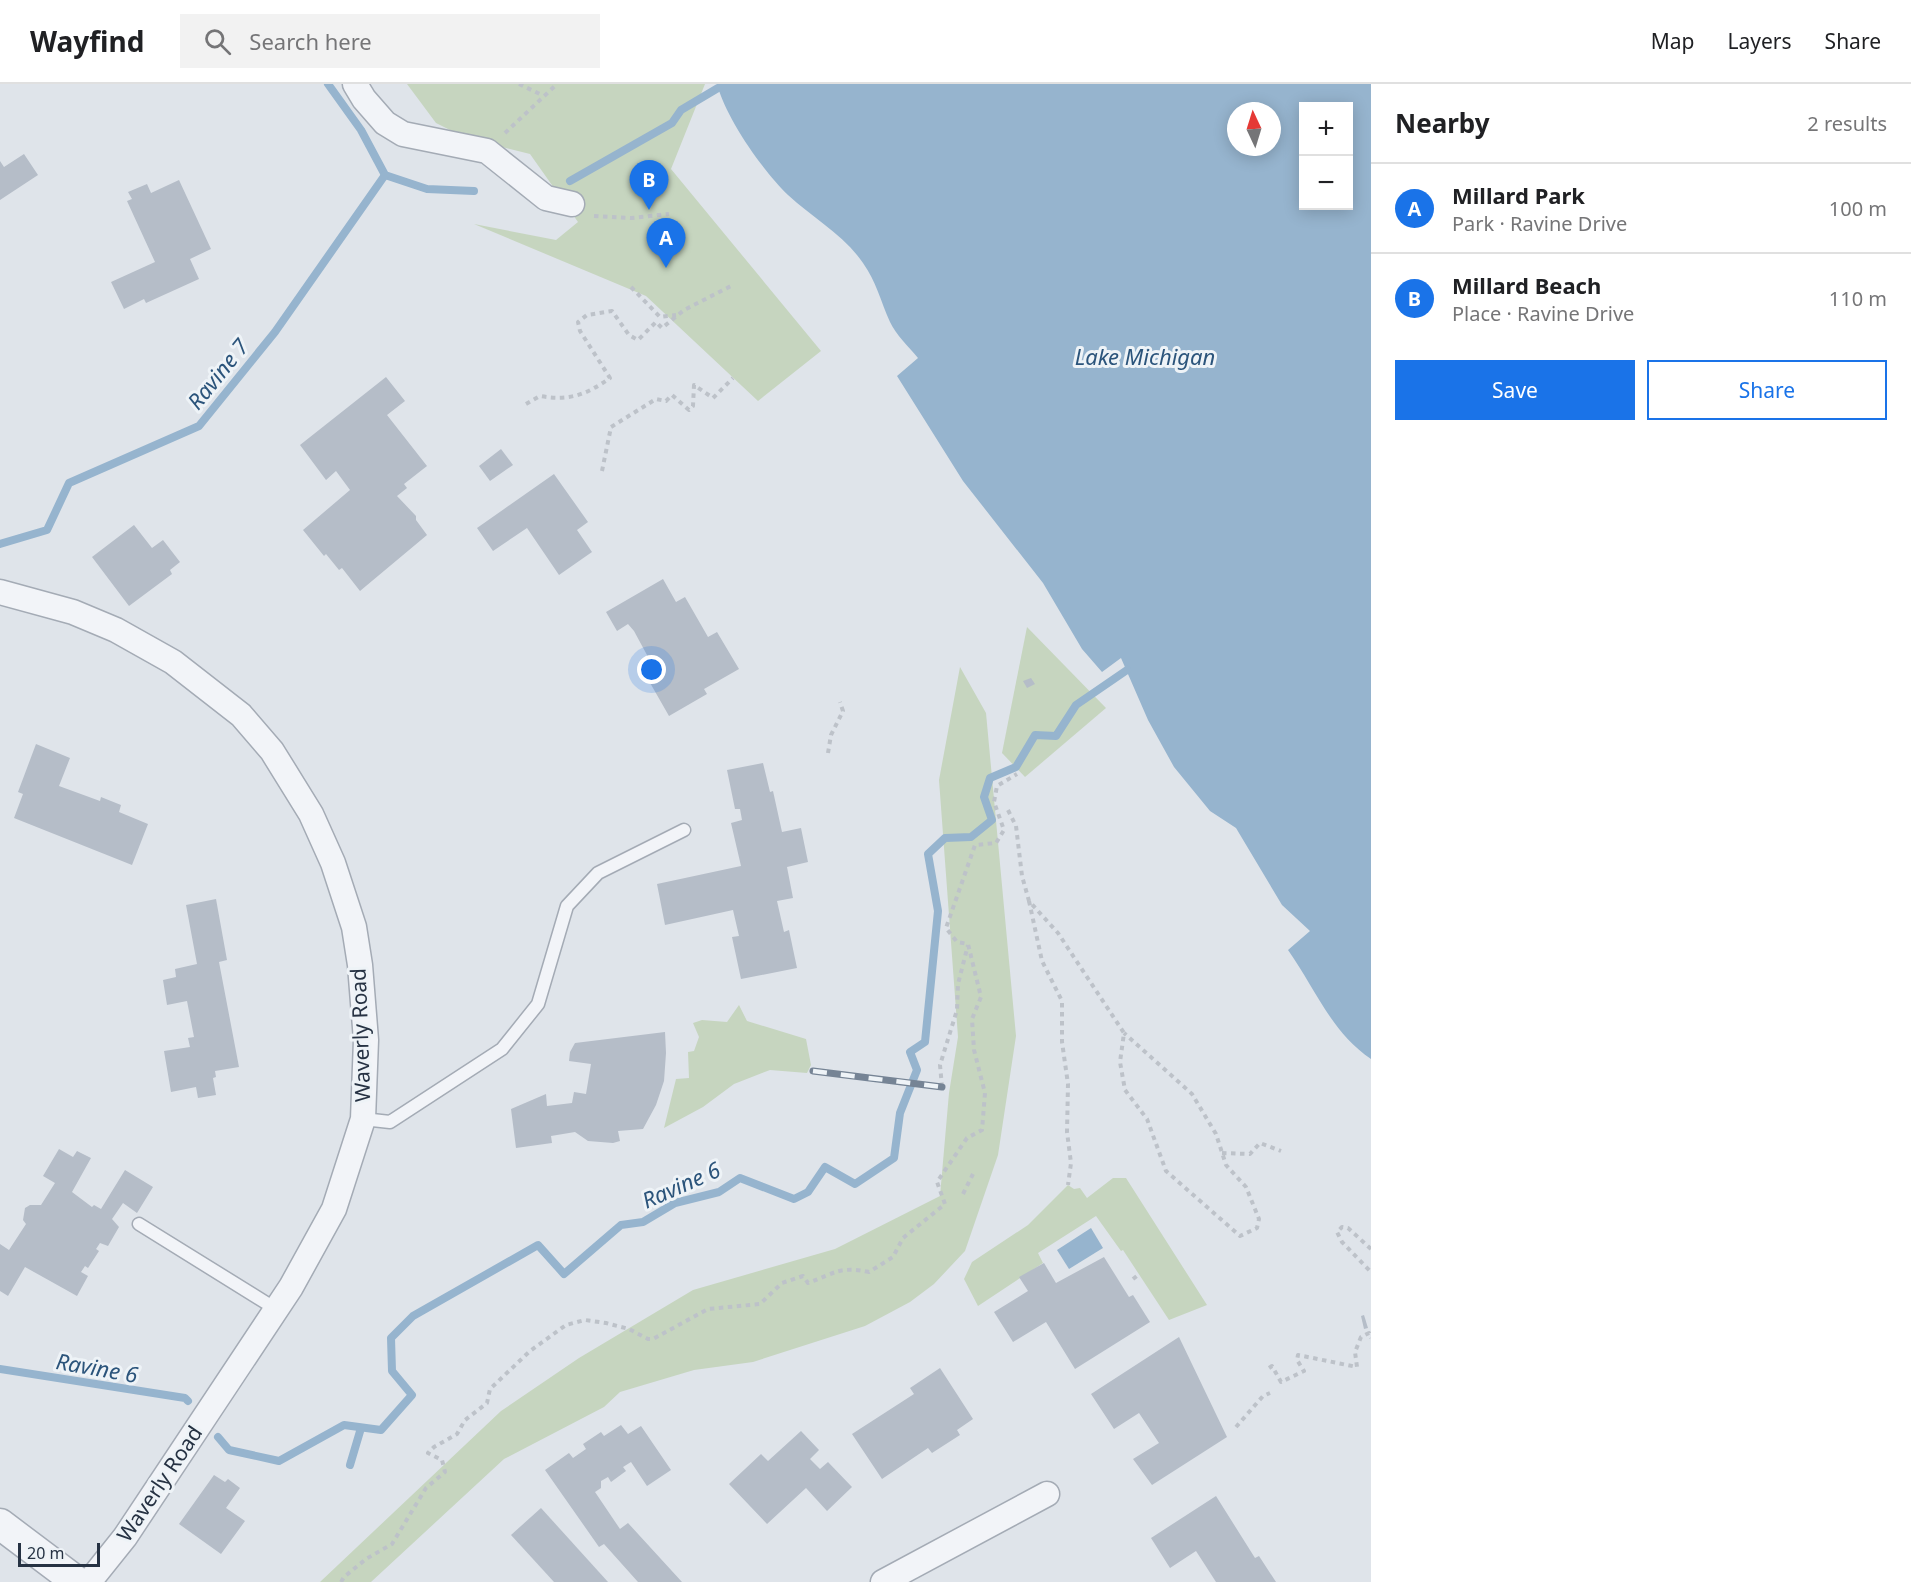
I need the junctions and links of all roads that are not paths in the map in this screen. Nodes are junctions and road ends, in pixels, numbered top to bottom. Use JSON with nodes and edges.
{"nodes":[{"id":1,"x":355,"y":84,"type":"edge"},
{"id":2,"x":572,"y":204,"type":"road end"},
{"id":3,"x":0,"y":592,"type":"edge"},
{"id":4,"x":684,"y":830,"type":"dead end"},
{"id":5,"x":363,"y":1119,"type":"junction"},
{"id":6,"x":140,"y":1224,"type":"dead end"},
{"id":7,"x":276,"y":1309,"type":"junction"},
{"id":8,"x":1047,"y":1494,"type":"dead end"},
{"id":9,"x":0,"y":1524,"type":"edge"},
{"id":10,"x":77,"y":1582,"type":"edge"},
{"id":11,"x":89,"y":1582,"type":"edge"},
{"id":12,"x":883,"y":1582,"type":"edge"}],
"edges":[{"from":1,"to":2,"type":"street"},
{"from":3,"to":5,"type":"street","name":"Waverly Road"},
{"from":4,"to":5,"type":"lane"},
{"from":5,"to":7,"type":"street","name":"Waverly Road"},
{"from":6,"to":7,"type":"lane"},
{"from":7,"to":11,"type":"street","name":"Waverly Road"},
{"from":8,"to":12,"type":"street"},
{"from":9,"to":10,"type":"street"}]}
